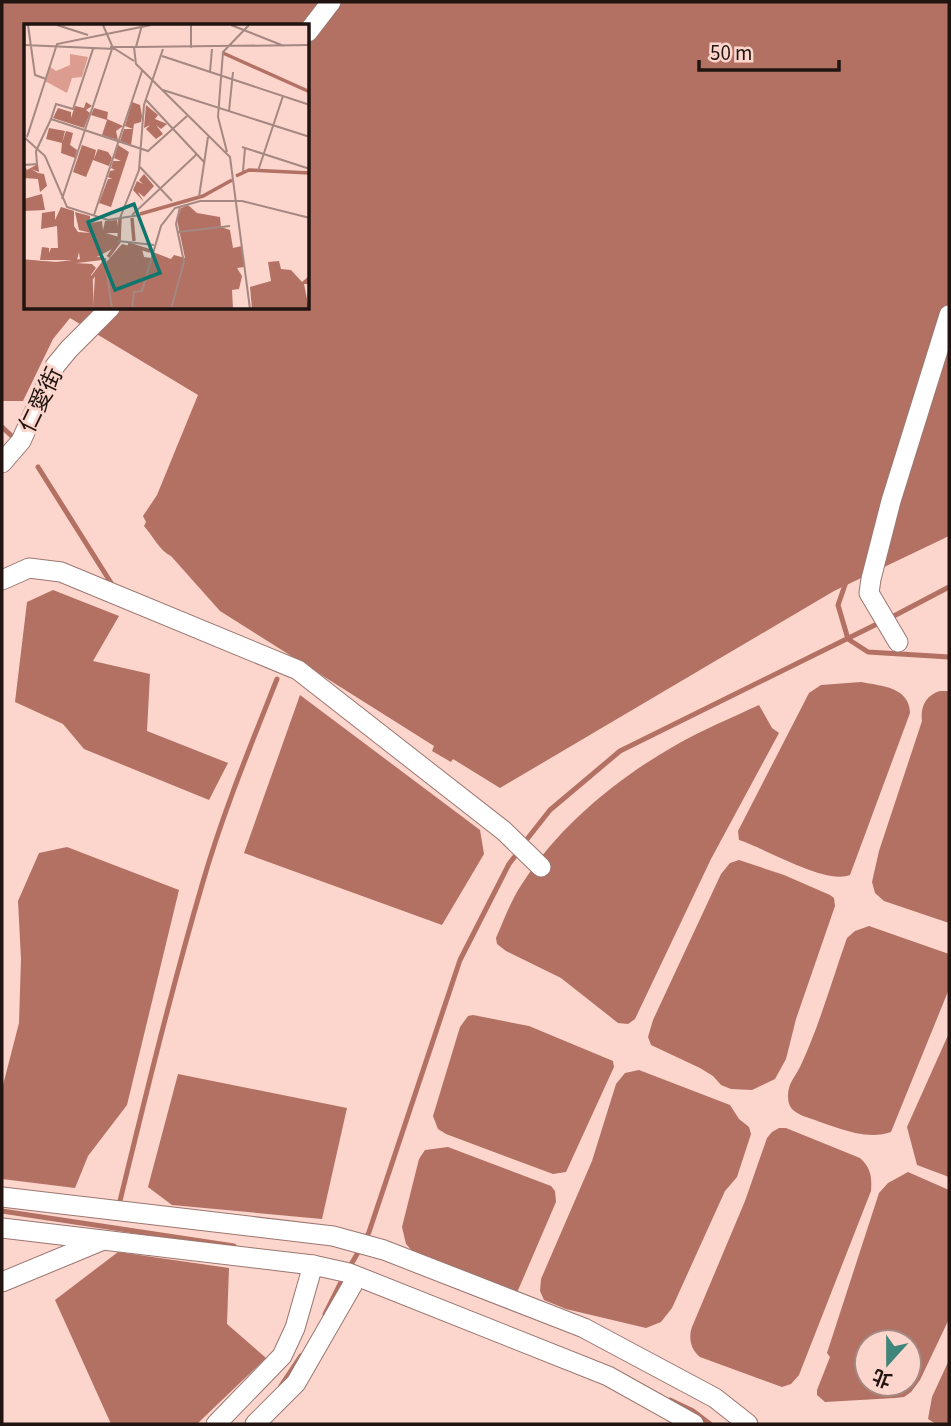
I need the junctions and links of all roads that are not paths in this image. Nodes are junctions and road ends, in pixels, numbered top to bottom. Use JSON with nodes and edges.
{"nodes":[{"id":1,"x":331,"y":2,"type":"edge"},
{"id":2,"x":310,"y":29,"type":"edge"},
{"id":3,"x":108,"y":310,"type":"edge"},
{"id":4,"x":949,"y":315,"type":"edge"},
{"id":5,"x":2,"y":463,"type":"edge"},
{"id":6,"x":2,"y":580,"type":"edge"},
{"id":7,"x":898,"y":642,"type":"dead end"},
{"id":8,"x":537,"y":864,"type":"dead end"},
{"id":9,"x":2,"y":1197,"type":"edge"},
{"id":10,"x":2,"y":1228,"type":"edge"},
{"id":11,"x":105,"y":1239,"type":"junction"},
{"id":12,"x":320,"y":1266,"type":"junction"},
{"id":13,"x":353,"y":1275,"type":"junction"},
{"id":14,"x":2,"y":1282,"type":"edge"},
{"id":15,"x":216,"y":1424,"type":"edge"},
{"id":16,"x":255,"y":1424,"type":"edge"},
{"id":17,"x":694,"y":1424,"type":"edge"},
{"id":18,"x":748,"y":1424,"type":"edge"}],
"edges":[{"from":1,"to":2,"type":"street"},
{"from":3,"to":5,"type":"street","name":"仁愛街"},
{"from":4,"to":7,"type":"street"},
{"from":6,"to":8,"type":"street"},
{"from":9,"to":18,"type":"street"},
{"from":10,"to":11,"type":"street"},
{"from":11,"to":12,"type":"street"},
{"from":11,"to":14,"type":"street"},
{"from":12,"to":13,"type":"street"},
{"from":12,"to":15,"type":"street"},
{"from":13,"to":16,"type":"street"},
{"from":13,"to":17,"type":"street"}]}
